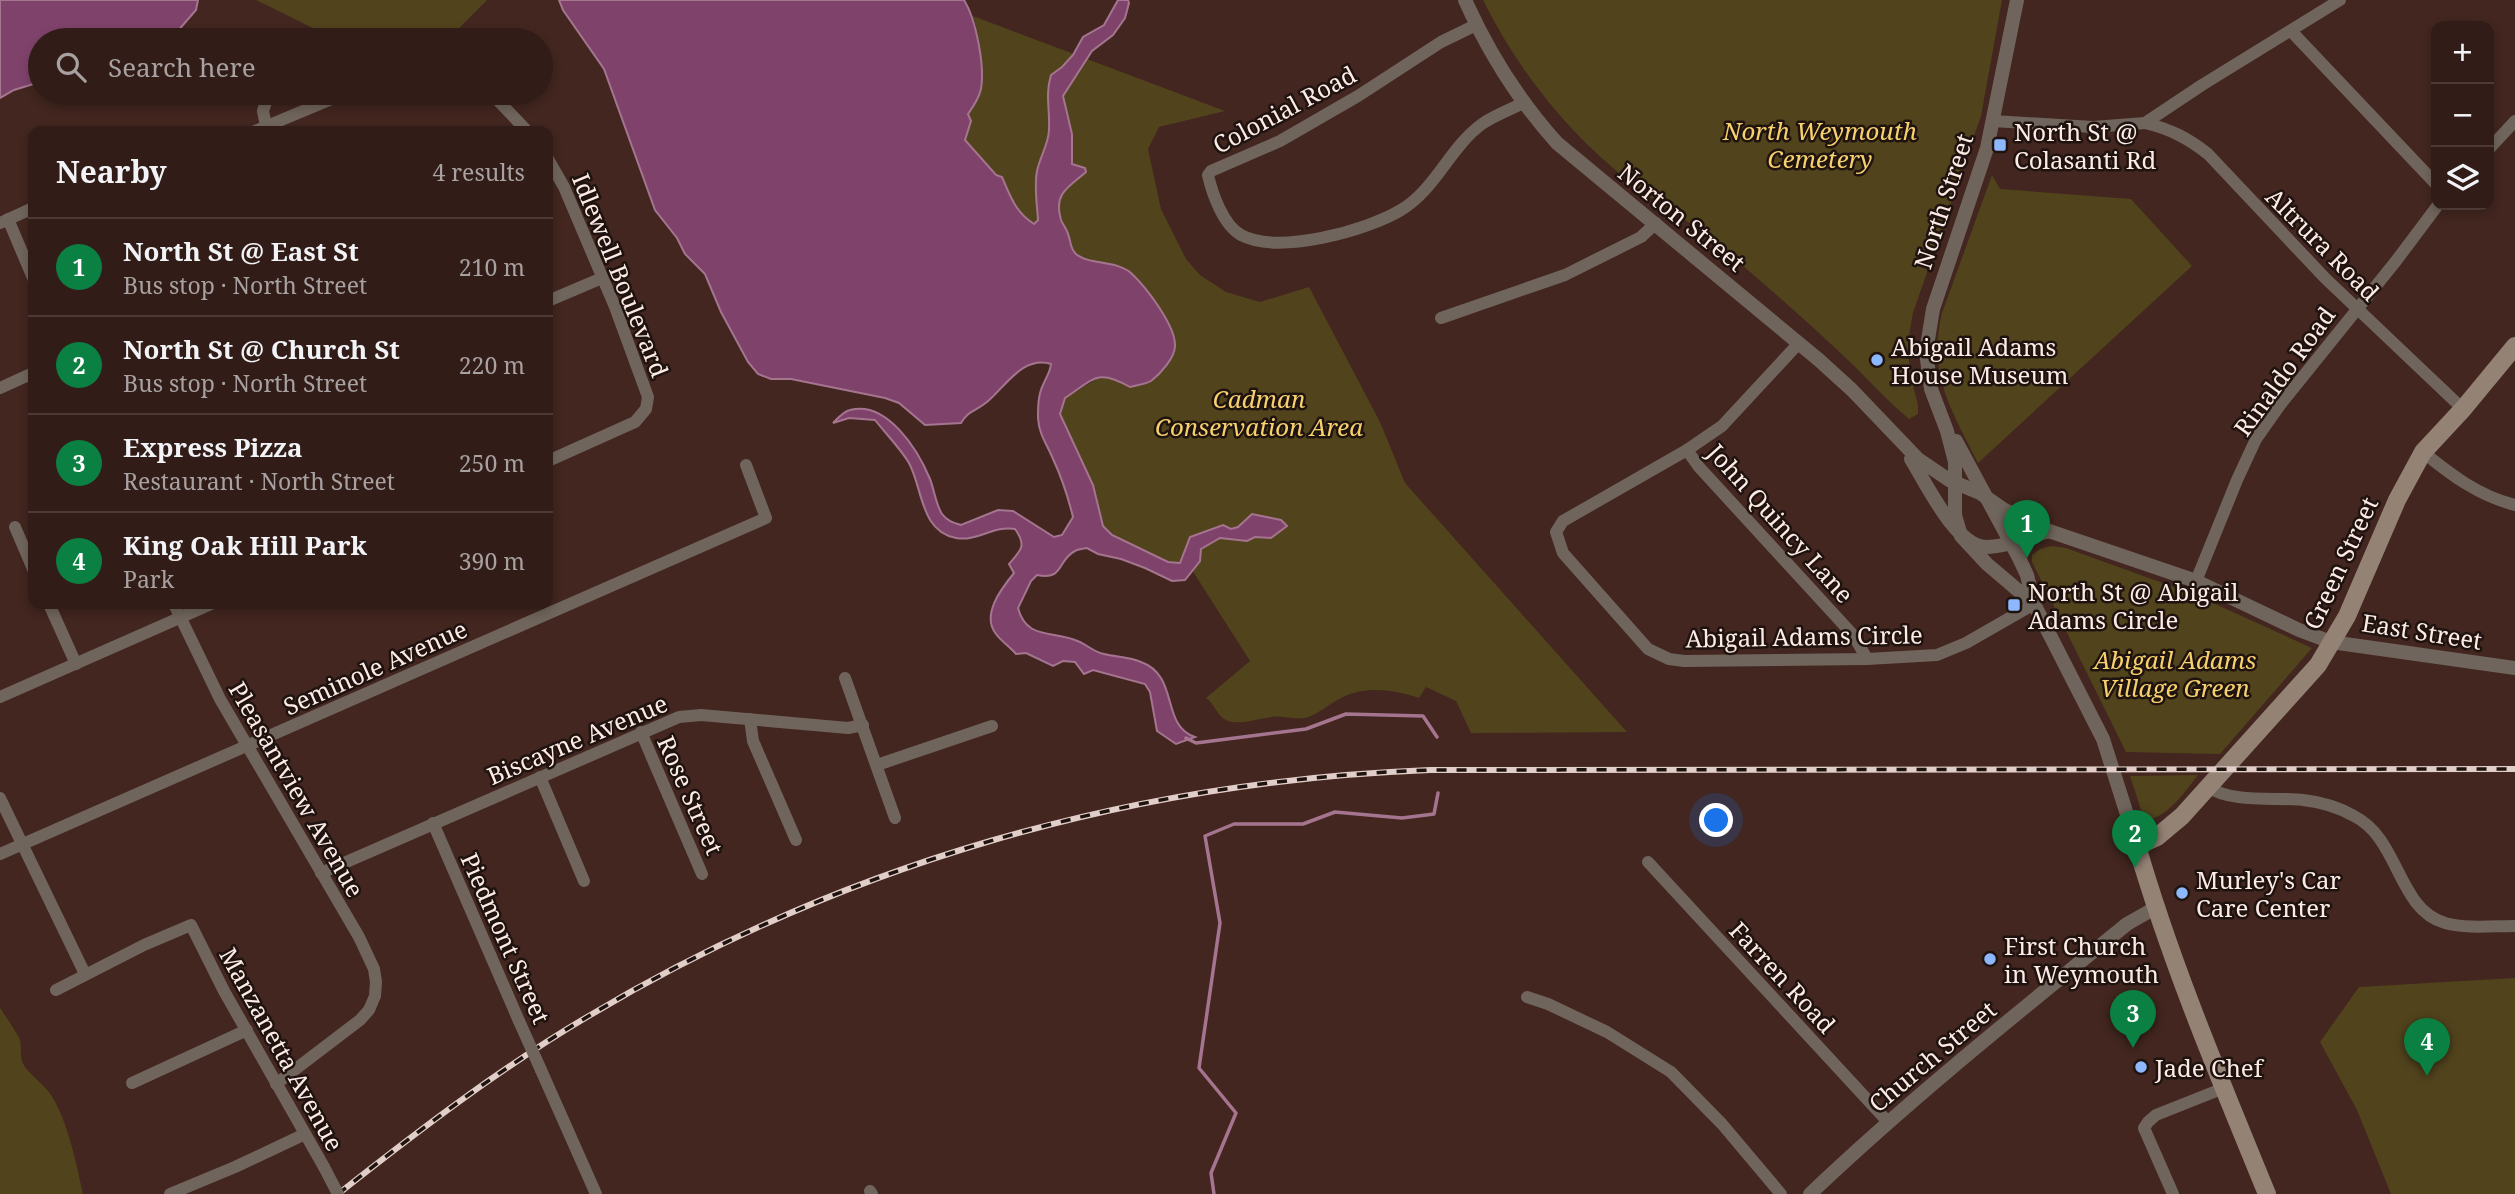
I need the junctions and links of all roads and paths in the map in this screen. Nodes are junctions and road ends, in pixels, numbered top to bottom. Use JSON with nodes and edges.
{"nodes":[{"id":1,"x":1465,"y":0,"type":"edge"},
{"id":2,"x":2017,"y":0,"type":"edge"},
{"id":3,"x":2340,"y":0,"type":"edge"},
{"id":4,"x":1476,"y":25,"type":"junction"},
{"id":5,"x":2291,"y":31,"type":"junction"},
{"id":6,"x":1525,"y":102,"type":"junction"},
{"id":7,"x":265,"y":105,"type":"edge"},
{"id":8,"x":317,"y":105,"type":"edge"},
{"id":9,"x":502,"y":105,"type":"edge"},
{"id":10,"x":1993,"y":121,"type":"junction"},
{"id":11,"x":2515,"y":121,"type":"edge"},
{"id":12,"x":2145,"y":123,"type":"junction"},
{"id":13,"x":260,"y":126,"type":"edge"},
{"id":14,"x":267,"y":126,"type":"edge"},
{"id":15,"x":522,"y":126,"type":"edge"},
{"id":16,"x":2491,"y":147,"type":"edge"},
{"id":17,"x":553,"y":168,"type":"edge"},
{"id":18,"x":2431,"y":179,"type":"edge"},
{"id":19,"x":28,"y":210,"type":"edge"},
{"id":20,"x":2434,"y":210,"type":"edge"},
{"id":21,"x":4,"y":221,"type":"edge"},
{"id":22,"x":1656,"y":223,"type":"junction"},
{"id":23,"x":28,"y":268,"type":"edge"},
{"id":24,"x":602,"y":278,"type":"junction"},
{"id":25,"x":553,"y":299,"type":"edge"},
{"id":26,"x":2357,"y":308,"type":"junction"},
{"id":27,"x":1441,"y":318,"type":"dead end"},
{"id":28,"x":1799,"y":343,"type":"junction"},
{"id":29,"x":2515,"y":346,"type":"edge"},
{"id":30,"x":28,"y":375,"type":"edge"},
{"id":31,"x":0,"y":388,"type":"edge"},
{"id":32,"x":2463,"y":409,"type":"junction"},
{"id":33,"x":1941,"y":416,"type":"junction"},
{"id":34,"x":1901,"y":444,"type":"junction"},
{"id":35,"x":1688,"y":450,"type":"junction"},
{"id":36,"x":2423,"y":452,"type":"junction"},
{"id":37,"x":553,"y":459,"type":"edge"},
{"id":38,"x":746,"y":465,"type":"dead end"},
{"id":39,"x":1956,"y":483,"type":"junction"},
{"id":40,"x":1986,"y":497,"type":"junction"},
{"id":41,"x":2515,"y":505,"type":"edge"},
{"id":42,"x":15,"y":527,"type":"dead end"},
{"id":43,"x":2049,"y":531,"type":"junction"},
{"id":44,"x":1961,"y":536,"type":"junction"},
{"id":45,"x":2011,"y":542,"type":"junction"},
{"id":46,"x":28,"y":557,"type":"edge"},
{"id":47,"x":2196,"y":581,"type":"junction"},
{"id":48,"x":2034,"y":604,"type":"junction"},
{"id":49,"x":51,"y":609,"type":"edge"},
{"id":50,"x":176,"y":609,"type":"edge"},
{"id":51,"x":200,"y":609,"type":"edge"},
{"id":52,"x":180,"y":617,"type":"junction"},
{"id":53,"x":2331,"y":642,"type":"junction"},
{"id":54,"x":1867,"y":659,"type":"junction"},
{"id":55,"x":76,"y":664,"type":"junction"},
{"id":56,"x":2515,"y":668,"type":"edge"},
{"id":57,"x":845,"y":678,"type":"dead end"},
{"id":58,"x":0,"y":697,"type":"edge"},
{"id":59,"x":750,"y":719,"type":"junction"},
{"id":60,"x":863,"y":725,"type":"junction"},
{"id":61,"x":992,"y":726,"type":"dead end"},
{"id":62,"x":641,"y":733,"type":"junction"},
{"id":63,"x":246,"y":746,"type":"junction"},
{"id":64,"x":877,"y":765,"type":"junction"},
{"id":65,"x":540,"y":777,"type":"junction"},
{"id":66,"x":2209,"y":787,"type":"junction"},
{"id":67,"x":0,"y":798,"type":"edge"},
{"id":68,"x":895,"y":818,"type":"dead end"},
{"id":69,"x":433,"y":823,"type":"junction"},
{"id":70,"x":796,"y":840,"type":"dead end"},
{"id":71,"x":21,"y":845,"type":"junction"},
{"id":72,"x":2137,"y":846,"type":"junction"},
{"id":73,"x":0,"y":854,"type":"edge"},
{"id":74,"x":1648,"y":862,"type":"dead end"},
{"id":75,"x":321,"y":873,"type":"junction"},
{"id":76,"x":702,"y":874,"type":"dead end"},
{"id":77,"x":584,"y":881,"type":"dead end"},
{"id":78,"x":2155,"y":908,"type":"junction"},
{"id":79,"x":2515,"y":926,"type":"edge"},
{"id":80,"x":85,"y":974,"type":"junction"},
{"id":81,"x":56,"y":990,"type":"dead end"},
{"id":82,"x":1527,"y":997,"type":"dead end"},
{"id":83,"x":247,"y":1030,"type":"junction"},
{"id":84,"x":132,"y":1083,"type":"dead end"},
{"id":85,"x":276,"y":1084,"type":"junction"},
{"id":86,"x":2224,"y":1088,"type":"junction"},
{"id":87,"x":1888,"y":1122,"type":"junction"},
{"id":88,"x":305,"y":1134,"type":"junction"},
{"id":89,"x":170,"y":1194,"type":"edge"},
{"id":90,"x":338,"y":1194,"type":"edge"},
{"id":91,"x":596,"y":1194,"type":"edge"},
{"id":92,"x":1781,"y":1194,"type":"edge"},
{"id":93,"x":1810,"y":1194,"type":"edge"},
{"id":94,"x":2173,"y":1194,"type":"edge"},
{"id":95,"x":2267,"y":1194,"type":"edge"}],
"edges":[{"from":1,"to":4,"type":"street","name":"Norton Street"},
{"from":2,"to":10,"type":"street","name":"North Street"},
{"from":3,"to":5,"type":"street"},
{"from":4,"to":6,"type":"street","name":"Norton Street"},
{"from":4,"to":6,"type":"street","name":"Colonial Road"},
{"from":5,"to":12,"type":"street"},
{"from":5,"to":18,"type":"street"},
{"from":6,"to":22,"type":"street","name":"Norton Street"},
{"from":7,"to":13,"type":"street"},
{"from":8,"to":14,"type":"street"},
{"from":9,"to":15,"type":"street"},
{"from":10,"to":12,"type":"street"},
{"from":10,"to":33,"type":"street","name":"North Street"},
{"from":11,"to":16,"type":"street"},
{"from":12,"to":26,"type":"street","name":"Altrura Road"},
{"from":17,"to":24,"type":"street","name":"Idlewell Boulevard"},
{"from":19,"to":21,"type":"street"},
{"from":20,"to":26,"type":"street","name":"Rinaldo Road"},
{"from":21,"to":23,"type":"street"},
{"from":22,"to":27,"type":"street"},
{"from":22,"to":28,"type":"street","name":"Norton Street"},
{"from":24,"to":25,"type":"street"},
{"from":24,"to":37,"type":"street","name":"Idlewell Boulevard"},
{"from":26,"to":32,"type":"street","name":"Altrura Road"},
{"from":26,"to":47,"type":"street","name":"Rinaldo Road"},
{"from":28,"to":34,"type":"street","name":"Norton Street"},
{"from":28,"to":35,"type":"street","name":"Abigail Adams Circle"},
{"from":29,"to":32,"type":"main road","name":"Green Street"},
{"from":30,"to":31,"type":"street"},
{"from":32,"to":36,"type":"main road","name":"Green Street"},
{"from":33,"to":39,"type":"street","name":"North Street"},
{"from":33,"to":40,"type":"street","name":"North Street"},
{"from":34,"to":39,"type":"street","name":"Norton Street"},
{"from":34,"to":44,"type":"street","name":"Norton Street"},
{"from":35,"to":54,"type":"street","name":"John Quincy Lane"},
{"from":35,"to":54,"type":"street","name":"Abigail Adams Circle"},
{"from":36,"to":41,"type":"street"},
{"from":36,"to":53,"type":"main road","name":"Green Street"},
{"from":38,"to":63,"type":"street","name":"Seminole Avenue"},
{"from":39,"to":40,"type":"street","name":"Norton Street"},
{"from":39,"to":44,"type":"street","name":"North Street"},
{"from":40,"to":43,"type":"street","name":"East Street"},
{"from":40,"to":45,"type":"street","name":"North Street"},
{"from":42,"to":46,"type":"street"},
{"from":43,"to":45,"type":"street"},
{"from":43,"to":47,"type":"street","name":"East Street"},
{"from":44,"to":45,"type":"street"},
{"from":44,"to":48,"type":"street","name":"North Street"},
{"from":45,"to":48,"type":"street","name":"North Street"},
{"from":47,"to":53,"type":"street","name":"East Street"},
{"from":48,"to":54,"type":"street","name":"Abigail Adams Circle"},
{"from":48,"to":72,"type":"street","name":"North Street"},
{"from":49,"to":55,"type":"street"},
{"from":50,"to":52,"type":"street","name":"Pleasantview Avenue"},
{"from":51,"to":52,"type":"street"},
{"from":52,"to":55,"type":"street"},
{"from":52,"to":63,"type":"street","name":"Pleasantview Avenue"},
{"from":53,"to":56,"type":"street","name":"East Street"},
{"from":53,"to":66,"type":"main road","name":"Green Street"},
{"from":55,"to":58,"type":"street"},
{"from":57,"to":60,"type":"street"},
{"from":59,"to":60,"type":"street","name":"Biscayne Avenue"},
{"from":59,"to":62,"type":"street","name":"Biscayne Avenue"},
{"from":59,"to":70,"type":"street"},
{"from":60,"to":64,"type":"street"},
{"from":61,"to":64,"type":"street"},
{"from":62,"to":65,"type":"street","name":"Biscayne Avenue"},
{"from":62,"to":76,"type":"street","name":"Rose Street"},
{"from":63,"to":71,"type":"street","name":"Seminole Avenue"},
{"from":63,"to":75,"type":"street","name":"Pleasantview Avenue"},
{"from":64,"to":68,"type":"street"},
{"from":65,"to":69,"type":"street","name":"Biscayne Avenue"},
{"from":65,"to":77,"type":"street"},
{"from":66,"to":72,"type":"main road","name":"Green Street"},
{"from":66,"to":79,"type":"street"},
{"from":67,"to":71,"type":"street"},
{"from":69,"to":75,"type":"street","name":"Biscayne Avenue"},
{"from":69,"to":91,"type":"street","name":"Piedmont Street","bridge":true},
{"from":71,"to":73,"type":"street","name":"Seminole Avenue"},
{"from":71,"to":80,"type":"street"},
{"from":72,"to":78,"type":"main road","name":"North Street"},
{"from":74,"to":87,"type":"street","name":"Farren Road"},
{"from":75,"to":85,"type":"street","name":"Pleasantview Avenue"},
{"from":78,"to":86,"type":"main road","name":"North Street"},
{"from":78,"to":87,"type":"street","name":"Church Street"},
{"from":80,"to":81,"type":"street"},
{"from":80,"to":83,"type":"street","name":"Manzanetta Avenue"},
{"from":82,"to":92,"type":"street"},
{"from":83,"to":84,"type":"street"},
{"from":83,"to":85,"type":"street","name":"Manzanetta Avenue"},
{"from":85,"to":88,"type":"street","name":"Manzanetta Avenue"},
{"from":86,"to":94,"type":"street"},
{"from":86,"to":95,"type":"main road","name":"North Street"},
{"from":87,"to":93,"type":"street","name":"Church Street"},
{"from":88,"to":89,"type":"street"},
{"from":88,"to":90,"type":"street","name":"Manzanetta Avenue","bridge":true}]}
